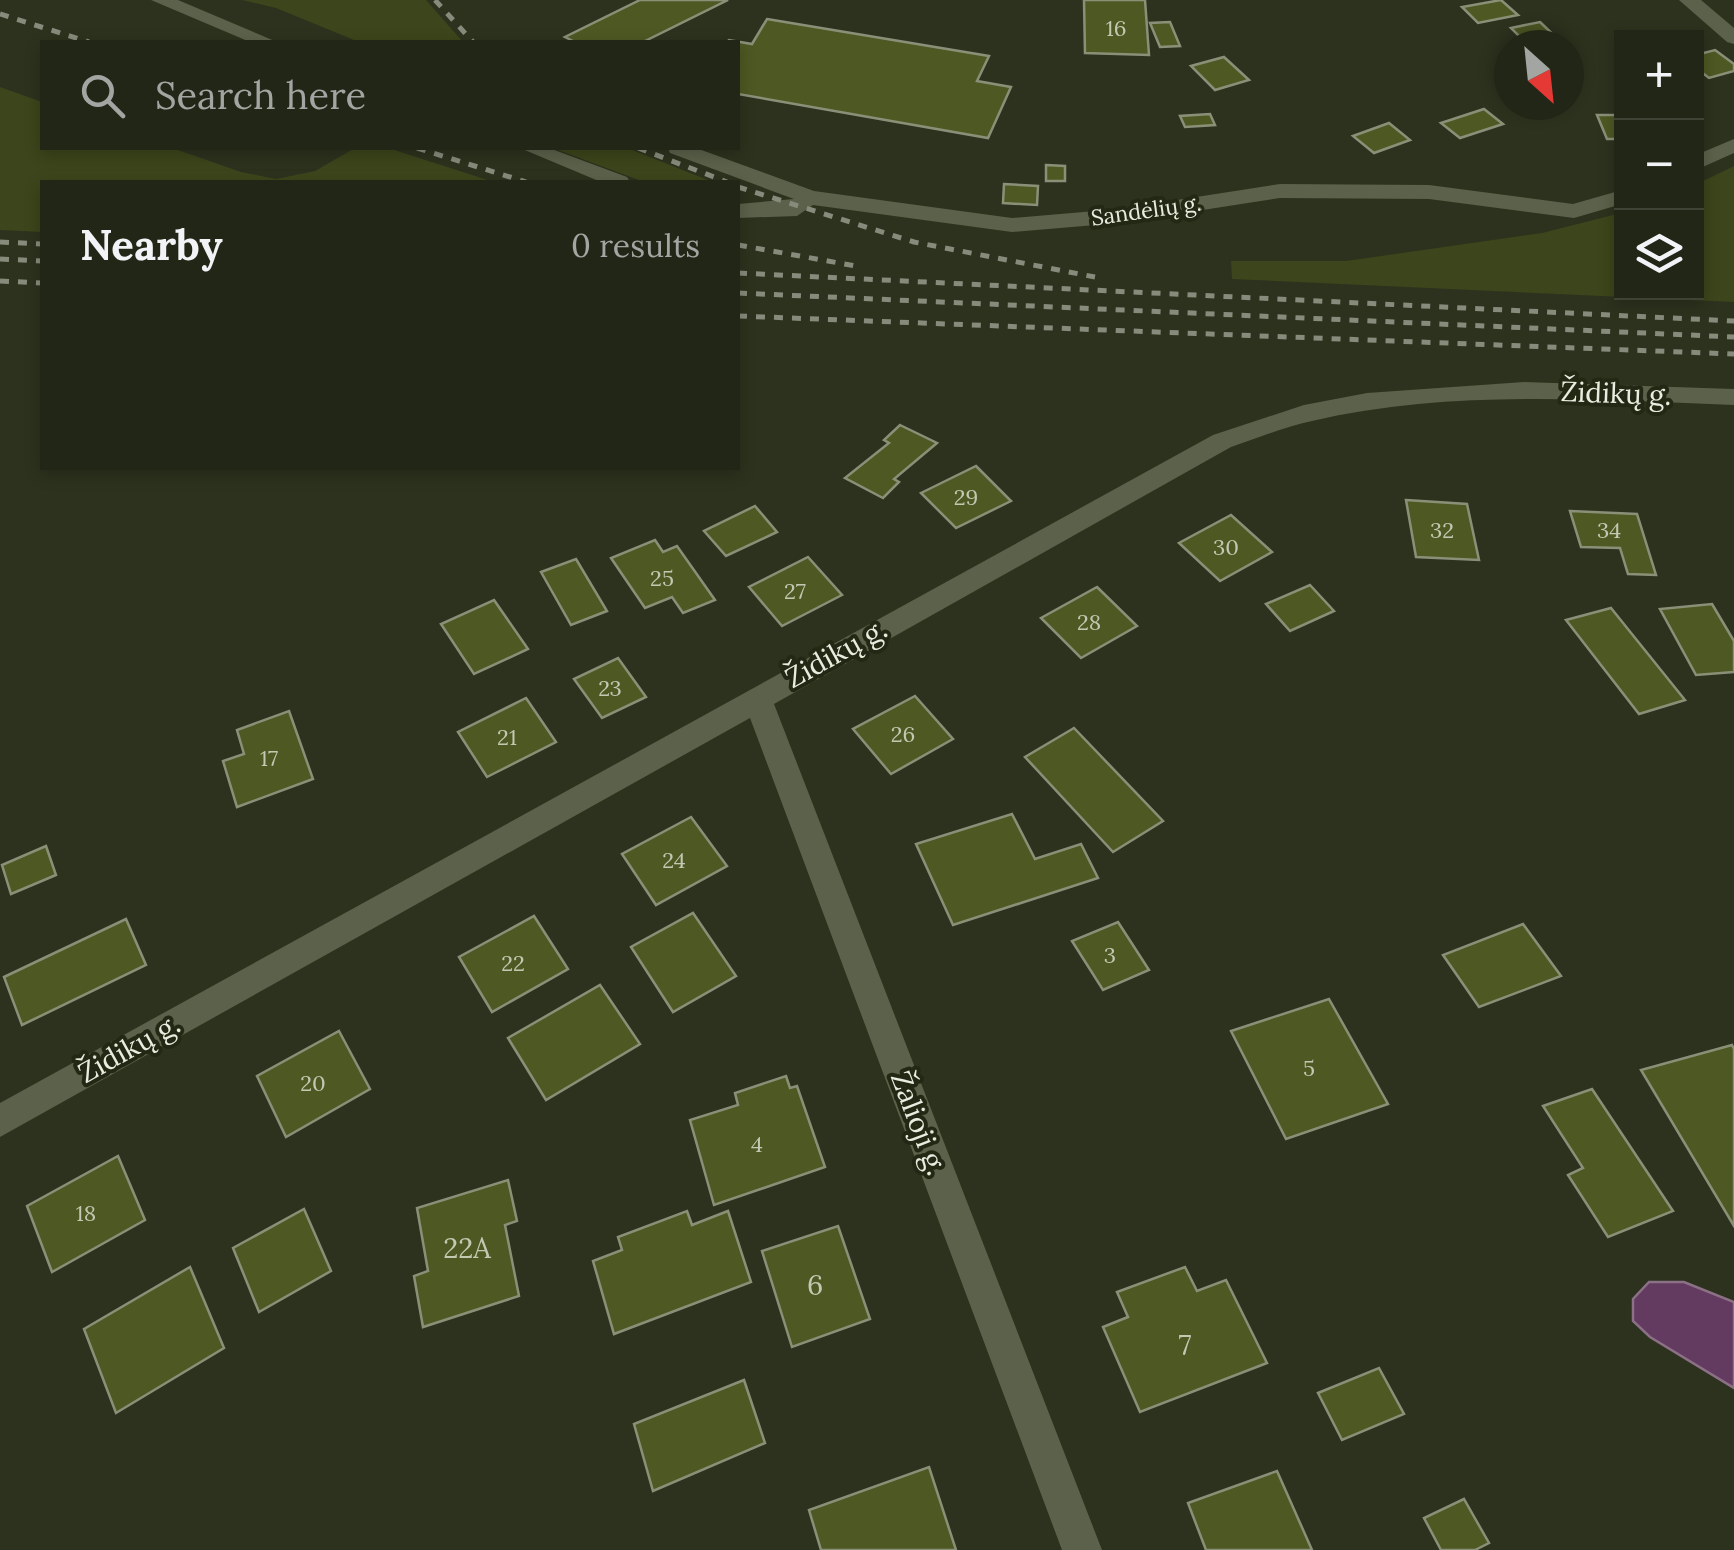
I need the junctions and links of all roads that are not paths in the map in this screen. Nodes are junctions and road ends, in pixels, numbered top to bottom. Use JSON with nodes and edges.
{"nodes":[{"id":1,"x":161,"y":0,"type":"edge"},
{"id":2,"x":1689,"y":0,"type":"edge"},
{"id":3,"x":1734,"y":38,"type":"edge"},
{"id":4,"x":262,"y":40,"type":"edge"},
{"id":5,"x":1734,"y":145,"type":"edge"},
{"id":6,"x":536,"y":150,"type":"edge"},
{"id":7,"x":683,"y":150,"type":"edge"},
{"id":8,"x":1704,"y":160,"type":"edge"},
{"id":9,"x":614,"y":180,"type":"edge"},
{"id":10,"x":808,"y":197,"type":"junction"},
{"id":11,"x":1614,"y":199,"type":"edge"},
{"id":12,"x":740,"y":212,"type":"edge"},
{"id":13,"x":1734,"y":397,"type":"edge"},
{"id":14,"x":757,"y":697,"type":"junction"},
{"id":15,"x":0,"y":1121,"type":"edge"},
{"id":16,"x":1082,"y":1550,"type":"edge"}],
"edges":[{"from":1,"to":4,"type":"street"},
{"from":2,"to":3,"type":"street"},
{"from":5,"to":8,"type":"street"},
{"from":6,"to":9,"type":"street"},
{"from":7,"to":10,"type":"street","name":"Sandėlių g."},
{"from":10,"to":11,"type":"street","name":"Sandėlių g."},
{"from":10,"to":12,"type":"street"},
{"from":13,"to":14,"type":"street","name":"Židikų g."},
{"from":14,"to":15,"type":"street","name":"Židikų g."},
{"from":14,"to":16,"type":"street","name":"Žalioji g."}]}
